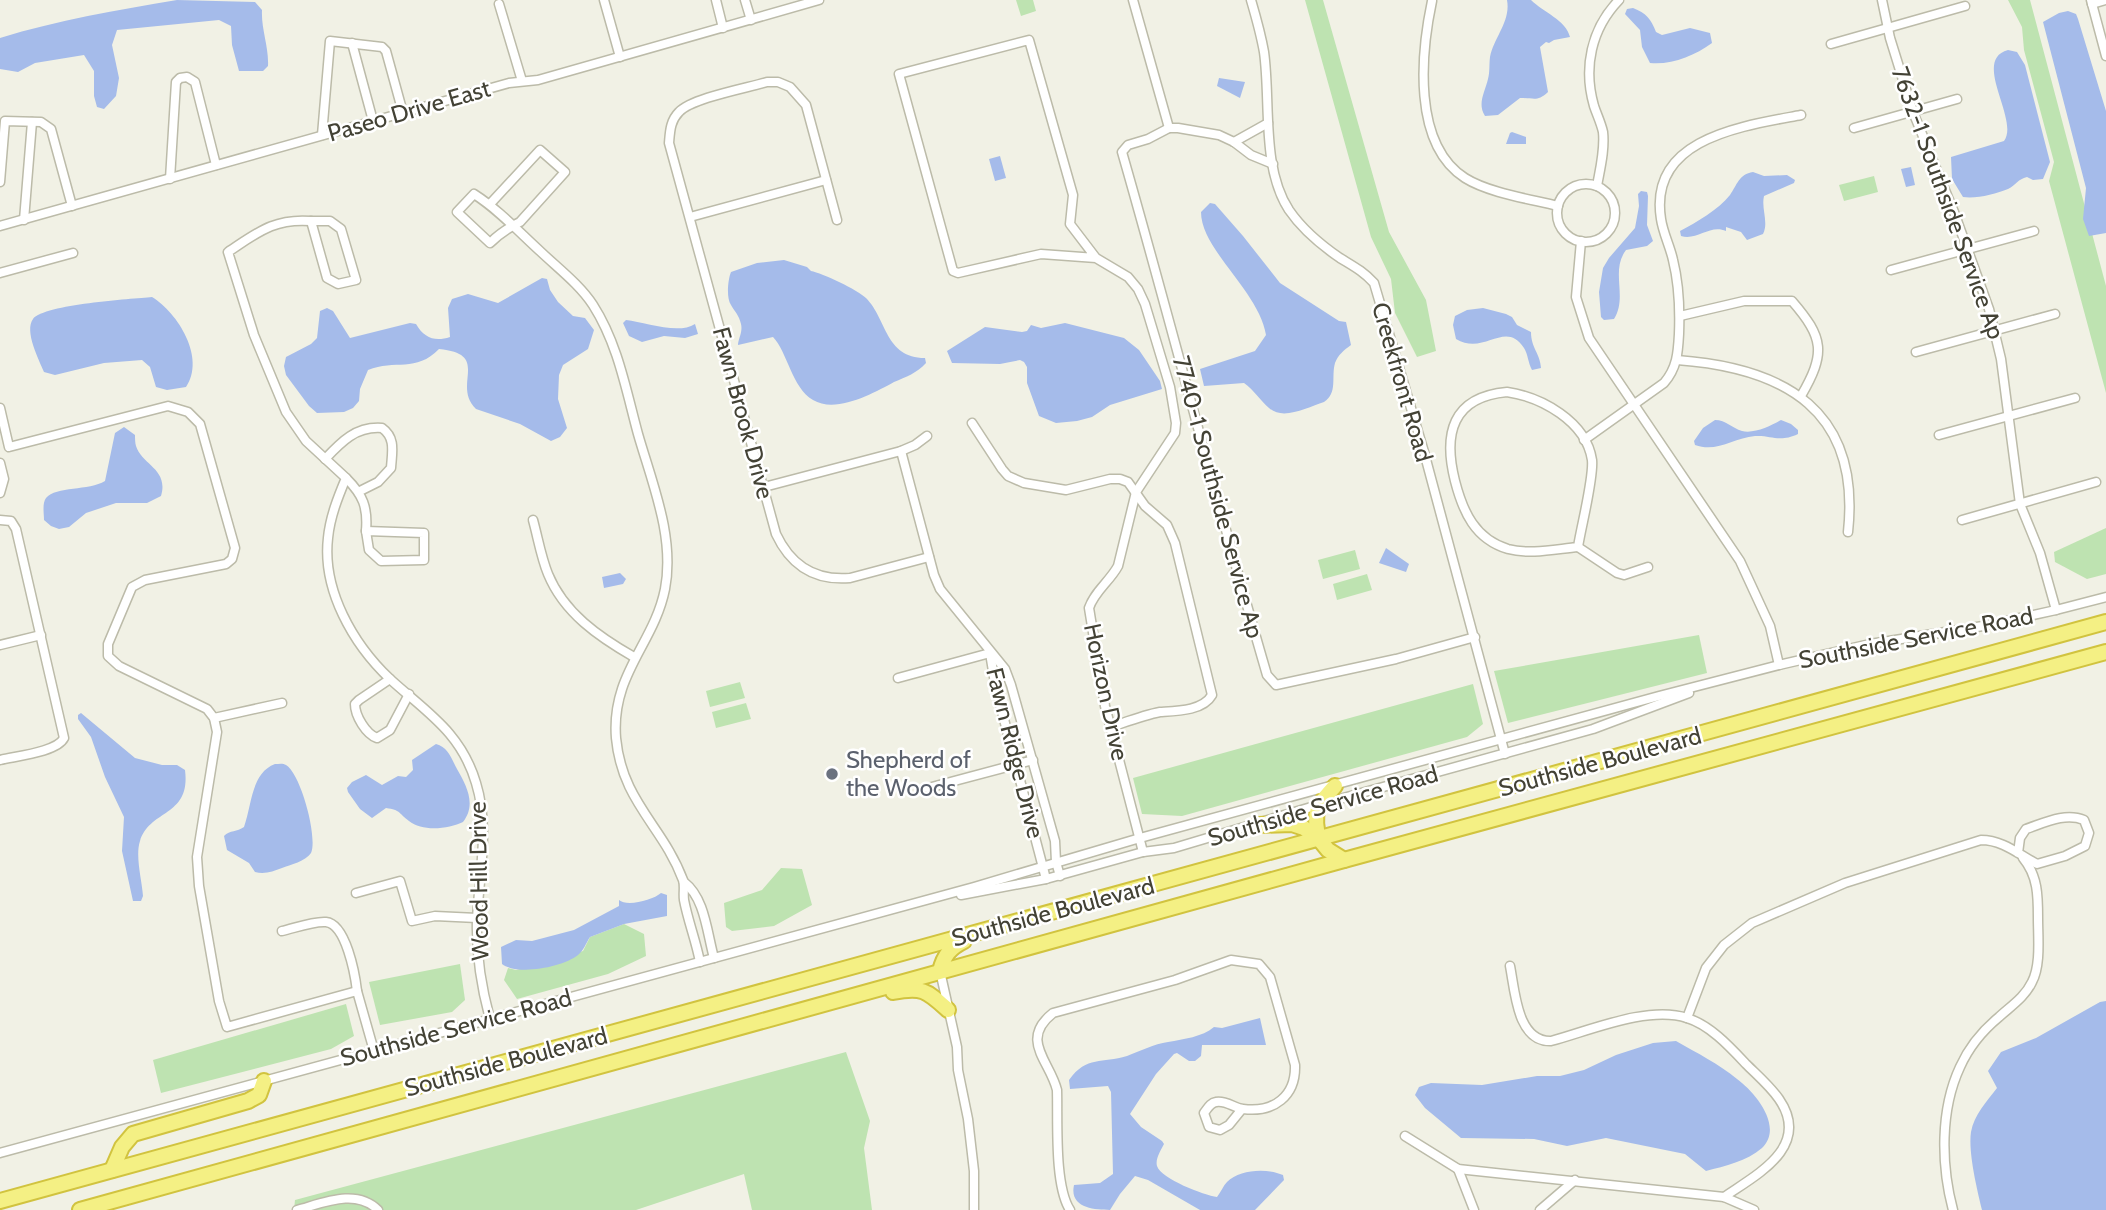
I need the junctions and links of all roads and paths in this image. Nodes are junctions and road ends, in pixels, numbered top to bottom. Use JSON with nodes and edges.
{"nodes":[{"id":1,"x":604,"y":0,"type":"edge"},
{"id":2,"x":716,"y":0,"type":"edge"},
{"id":3,"x":745,"y":0,"type":"edge"},
{"id":4,"x":819,"y":0,"type":"edge"},
{"id":5,"x":1133,"y":0,"type":"edge"},
{"id":6,"x":1251,"y":0,"type":"edge"},
{"id":7,"x":1882,"y":0,"type":"edge"},
{"id":8,"x":2105,"y":0,"type":"edge"},
{"id":9,"x":1432,"y":1,"type":"edge"},
{"id":10,"x":1612,"y":2,"type":"edge"},
{"id":11,"x":2092,"y":2,"type":"edge"},
{"id":12,"x":499,"y":4,"type":"dead end"},
{"id":13,"x":1965,"y":6,"type":"dead end"},
{"id":14,"x":751,"y":20,"type":"junction"},
{"id":15,"x":723,"y":27,"type":"junction"},
{"id":16,"x":1888,"y":28,"type":"junction"},
{"id":17,"x":352,"y":43,"type":"junction"},
{"id":18,"x":1831,"y":44,"type":"dead end"},
{"id":19,"x":620,"y":57,"type":"junction"},
{"id":20,"x":2106,"y":57,"type":"edge"},
{"id":21,"x":522,"y":81,"type":"junction"},
{"id":22,"x":1957,"y":99,"type":"dead end"},
{"id":23,"x":1913,"y":112,"type":"junction"},
{"id":24,"x":402,"y":113,"type":"junction"},
{"id":25,"x":1801,"y":115,"type":"dead end"},
{"id":26,"x":373,"y":121,"type":"junction"},
{"id":27,"x":32,"y":122,"type":"junction"},
{"id":28,"x":1268,"y":123,"type":"junction"},
{"id":29,"x":1169,"y":128,"type":"junction"},
{"id":30,"x":1854,"y":128,"type":"dead end"},
{"id":31,"x":322,"y":135,"type":"junction"},
{"id":32,"x":1234,"y":142,"type":"junction"},
{"id":33,"x":1273,"y":164,"type":"junction"},
{"id":34,"x":216,"y":165,"type":"junction"},
{"id":35,"x":170,"y":179,"type":"junction"},
{"id":36,"x":826,"y":180,"type":"junction"},
{"id":37,"x":0,"y":182,"type":"edge"},
{"id":38,"x":1597,"y":186,"type":"junction"},
{"id":39,"x":490,"y":204,"type":"junction"},
{"id":40,"x":72,"y":206,"type":"junction"},
{"id":41,"x":1558,"y":206,"type":"junction"},
{"id":42,"x":690,"y":217,"type":"junction"},
{"id":43,"x":24,"y":219,"type":"junction"},
{"id":44,"x":311,"y":220,"type":"junction"},
{"id":45,"x":837,"y":220,"type":"dead end"},
{"id":46,"x":0,"y":226,"type":"edge"},
{"id":47,"x":512,"y":226,"type":"junction"},
{"id":48,"x":2034,"y":232,"type":"dead end"},
{"id":49,"x":1581,"y":241,"type":"junction"},
{"id":50,"x":1967,"y":250,"type":"junction"},
{"id":51,"x":73,"y":253,"type":"dead end"},
{"id":52,"x":1096,"y":258,"type":"junction"},
{"id":53,"x":1891,"y":270,"type":"dead end"},
{"id":54,"x":0,"y":272,"type":"edge"},
{"id":55,"x":2055,"y":314,"type":"dead end"},
{"id":56,"x":1680,"y":316,"type":"junction"},
{"id":57,"x":1995,"y":331,"type":"junction"},
{"id":58,"x":1916,"y":352,"type":"dead end"},
{"id":59,"x":1677,"y":360,"type":"junction"},
{"id":60,"x":1801,"y":396,"type":"junction"},
{"id":61,"x":2075,"y":398,"type":"dead end"},
{"id":62,"x":1632,"y":405,"type":"junction"},
{"id":63,"x":0,"y":408,"type":"edge"},
{"id":64,"x":2008,"y":417,"type":"junction"},
{"id":65,"x":972,"y":423,"type":"dead end"},
{"id":66,"x":1939,"y":435,"type":"dead end"},
{"id":67,"x":926,"y":436,"type":"dead end"},
{"id":68,"x":1584,"y":440,"type":"junction"},
{"id":69,"x":901,"y":450,"type":"junction"},
{"id":70,"x":325,"y":460,"type":"junction"},
{"id":71,"x":0,"y":463,"type":"edge"},
{"id":72,"x":346,"y":478,"type":"junction"},
{"id":73,"x":2096,"y":482,"type":"dead end"},
{"id":74,"x":764,"y":487,"type":"junction"},
{"id":75,"x":2,"y":490,"type":"edge"},
{"id":76,"x":360,"y":491,"type":"junction"},
{"id":77,"x":1136,"y":492,"type":"junction"},
{"id":78,"x":2020,"y":504,"type":"junction"},
{"id":79,"x":0,"y":520,"type":"edge"},
{"id":80,"x":533,"y":520,"type":"dead end"},
{"id":81,"x":1962,"y":520,"type":"dead end"},
{"id":82,"x":366,"y":531,"type":"junction"},
{"id":83,"x":1849,"y":532,"type":"dead end"},
{"id":84,"x":1578,"y":547,"type":"junction"},
{"id":85,"x":929,"y":557,"type":"junction"},
{"id":86,"x":1648,"y":567,"type":"dead end"},
{"id":87,"x":2106,"y":597,"type":"edge"},
{"id":88,"x":2056,"y":611,"type":"junction"},
{"id":89,"x":2106,"y":622,"type":"edge"},
{"id":90,"x":41,"y":635,"type":"junction"},
{"id":91,"x":1475,"y":637,"type":"junction"},
{"id":92,"x":0,"y":645,"type":"edge"},
{"id":93,"x":2106,"y":652,"type":"edge"},
{"id":94,"x":990,"y":653,"type":"junction"},
{"id":95,"x":634,"y":657,"type":"junction"},
{"id":96,"x":1779,"y":664,"type":"junction"},
{"id":97,"x":898,"y":678,"type":"dead end"},
{"id":98,"x":390,"y":679,"type":"junction"},
{"id":99,"x":1727,"y":679,"type":"junction"},
{"id":100,"x":409,"y":694,"type":"junction"},
{"id":101,"x":282,"y":703,"type":"dead end"},
{"id":102,"x":214,"y":718,"type":"junction"},
{"id":103,"x":1111,"y":727,"type":"junction"},
{"id":104,"x":1502,"y":739,"type":"junction"},
{"id":105,"x":1505,"y":754,"type":"junction"},
{"id":106,"x":0,"y":760,"type":"edge"},
{"id":107,"x":1033,"y":760,"type":"junction"},
{"id":108,"x":1016,"y":765,"type":"junction"},
{"id":109,"x":1335,"y":786,"type":"junction"},
{"id":110,"x":928,"y":788,"type":"dead end"},
{"id":111,"x":1318,"y":805,"type":"junction"},
{"id":112,"x":1257,"y":825,"type":"junction"},
{"id":113,"x":1140,"y":838,"type":"junction"},
{"id":114,"x":1319,"y":839,"type":"junction"},
{"id":115,"x":1143,"y":852,"type":"junction"},
{"id":116,"x":2018,"y":853,"type":"junction"},
{"id":117,"x":1344,"y":860,"type":"junction"},
{"id":118,"x":1056,"y":862,"type":"junction"},
{"id":119,"x":1043,"y":866,"type":"junction"},
{"id":120,"x":1059,"y":876,"type":"junction"},
{"id":121,"x":1046,"y":879,"type":"junction"},
{"id":122,"x":684,"y":882,"type":"junction"},
{"id":123,"x":356,"y":893,"type":"dead end"},
{"id":124,"x":913,"y":904,"type":"junction"},
{"id":125,"x":477,"y":918,"type":"junction"},
{"id":126,"x":282,"y":931,"type":"dead end"},
{"id":127,"x":984,"y":931,"type":"junction"},
{"id":128,"x":714,"y":958,"type":"junction"},
{"id":129,"x":700,"y":962,"type":"junction"},
{"id":130,"x":1510,"y":966,"type":"dead end"},
{"id":131,"x":940,"y":971,"type":"junction"},
{"id":132,"x":357,"y":991,"type":"junction"},
{"id":133,"x":868,"y":991,"type":"junction"},
{"id":134,"x":948,"y":1010,"type":"junction"},
{"id":135,"x":1687,"y":1018,"type":"junction"},
{"id":136,"x":490,"y":1019,"type":"junction"},
{"id":137,"x":373,"y":1051,"type":"junction"},
{"id":138,"x":264,"y":1081,"type":"junction"},
{"id":139,"x":1242,"y":1109,"type":"junction"},
{"id":140,"x":1405,"y":1136,"type":"dead end"},
{"id":141,"x":0,"y":1153,"type":"edge"},
{"id":142,"x":1458,"y":1169,"type":"junction"},
{"id":143,"x":112,"y":1170,"type":"junction"},
{"id":144,"x":1575,"y":1180,"type":"junction"},
{"id":145,"x":1724,"y":1197,"type":"junction"},
{"id":146,"x":0,"y":1201,"type":"edge"},
{"id":147,"x":80,"y":1210,"type":"edge"},
{"id":148,"x":298,"y":1210,"type":"edge"},
{"id":149,"x":379,"y":1210,"type":"edge"},
{"id":150,"x":974,"y":1210,"type":"edge"},
{"id":151,"x":1070,"y":1210,"type":"edge"},
{"id":152,"x":1474,"y":1210,"type":"edge"},
{"id":153,"x":1540,"y":1210,"type":"edge"},
{"id":154,"x":1754,"y":1210,"type":"edge"},
{"id":155,"x":1953,"y":1210,"type":"edge"}],
"edges":[{"from":1,"to":19,"type":"street"},
{"from":2,"to":15,"type":"street"},
{"from":3,"to":14,"type":"street"},
{"from":4,"to":14,"type":"street","name":"Paseo Drive East"},
{"from":5,"to":29,"type":"street"},
{"from":6,"to":28,"type":"street","name":"Creekfront Road"},
{"from":7,"to":16,"type":"street","name":"7632-1 Southside Service Ap"},
{"from":8,"to":11,"type":"street"},
{"from":9,"to":41,"type":"street"},
{"from":10,"to":38,"type":"street"},
{"from":11,"to":20,"type":"street"},
{"from":12,"to":21,"type":"street"},
{"from":13,"to":16,"type":"street"},
{"from":14,"to":15,"type":"street","name":"Paseo Drive East"},
{"from":15,"to":19,"type":"street","name":"Paseo Drive East"},
{"from":16,"to":18,"type":"street"},
{"from":16,"to":23,"type":"street","name":"7632-1 Southside Service Ap"},
{"from":17,"to":24,"type":"street"},
{"from":17,"to":26,"type":"street"},
{"from":17,"to":31,"type":"street"},
{"from":19,"to":21,"type":"street","name":"Paseo Drive East"},
{"from":21,"to":24,"type":"street","name":"Paseo Drive East"},
{"from":22,"to":23,"type":"street"},
{"from":23,"to":30,"type":"street"},
{"from":23,"to":50,"type":"street","name":"7632-1 Southside Service Ap"},
{"from":24,"to":26,"type":"street","name":"Paseo Drive East"},
{"from":25,"to":56,"type":"street"},
{"from":26,"to":31,"type":"street","name":"Paseo Drive East"},
{"from":27,"to":37,"type":"street"},
{"from":27,"to":40,"type":"street"},
{"from":27,"to":43,"type":"street"},
{"from":28,"to":32,"type":"street"},
{"from":28,"to":33,"type":"street","name":"Creekfront Road"},
{"from":29,"to":32,"type":"street","name":"7740-1 Southside Service Ap"},
{"from":29,"to":91,"type":"street","name":"7740-1 Southside Service Ap"},
{"from":31,"to":34,"type":"street","name":"Paseo Drive East"},
{"from":32,"to":33,"type":"street","name":"7740-1 Southside Service Ap"},
{"from":33,"to":91,"type":"street","name":"Creekfront Road"},
{"from":34,"to":35,"type":"street","name":"Paseo Drive East"},
{"from":34,"to":35,"type":"street"},
{"from":35,"to":40,"type":"street","name":"Paseo Drive East"},
{"from":36,"to":42,"type":"street"},
{"from":36,"to":42,"type":"street","name":"Fawn Brook Drive"},
{"from":36,"to":45,"type":"street"},
{"from":38,"to":41,"type":"street"},
{"from":38,"to":49,"type":"street"},
{"from":39,"to":47,"type":"street"},
{"from":39,"to":47,"type":"street"},
{"from":39,"to":47,"type":"street"},
{"from":40,"to":43,"type":"street","name":"Paseo Drive East"},
{"from":41,"to":49,"type":"street"},
{"from":42,"to":74,"type":"street","name":"Fawn Brook Drive"},
{"from":43,"to":46,"type":"street","name":"Paseo Drive East"},
{"from":44,"to":44,"type":"street"},
{"from":44,"to":70,"type":"street"},
{"from":47,"to":95,"type":"street"},
{"from":48,"to":50,"type":"street"},
{"from":49,"to":62,"type":"street"},
{"from":50,"to":53,"type":"street"},
{"from":50,"to":57,"type":"street","name":"7632-1 Southside Service Ap"},
{"from":51,"to":54,"type":"street"},
{"from":52,"to":52,"type":"street"},
{"from":52,"to":77,"type":"street","name":"Horizon Drive"},
{"from":55,"to":57,"type":"street"},
{"from":56,"to":59,"type":"street"},
{"from":56,"to":60,"type":"street"},
{"from":57,"to":58,"type":"street"},
{"from":57,"to":64,"type":"street","name":"7632-1 Southside Service Ap"},
{"from":59,"to":60,"type":"street"},
{"from":59,"to":62,"type":"street"},
{"from":60,"to":83,"type":"street"},
{"from":61,"to":64,"type":"street"},
{"from":62,"to":68,"type":"street"},
{"from":62,"to":96,"type":"street"},
{"from":63,"to":102,"type":"street"},
{"from":64,"to":66,"type":"street"},
{"from":64,"to":78,"type":"street","name":"7632-1 Southside Service Ap"},
{"from":65,"to":77,"type":"street"},
{"from":67,"to":69,"type":"street"},
{"from":68,"to":84,"type":"street"},
{"from":68,"to":84,"type":"street"},
{"from":69,"to":74,"type":"street"},
{"from":69,"to":85,"type":"street"},
{"from":70,"to":72,"type":"street"},
{"from":70,"to":76,"type":"street"},
{"from":71,"to":75,"type":"street"},
{"from":72,"to":76,"type":"street"},
{"from":72,"to":98,"type":"street","name":"Wood Hill Drive"},
{"from":73,"to":78,"type":"street"},
{"from":74,"to":85,"type":"street","name":"Fawn Brook Drive"},
{"from":76,"to":82,"type":"street"},
{"from":77,"to":103,"type":"street","name":"Horizon Drive"},
{"from":77,"to":103,"type":"street"},
{"from":78,"to":81,"type":"street"},
{"from":78,"to":88,"type":"street","name":"7632-1 Southside Service Ap"},
{"from":79,"to":90,"type":"street"},
{"from":80,"to":95,"type":"street"},
{"from":82,"to":82,"type":"street"},
{"from":84,"to":86,"type":"street"},
{"from":85,"to":94,"type":"street"},
{"from":87,"to":88,"type":"street","name":"Southside Service Road"},
{"from":88,"to":96,"type":"street","name":"Southside Service Road"},
{"from":89,"to":114,"type":"highway","name":"Southside Boulevard"},
{"from":90,"to":92,"type":"street"},
{"from":90,"to":106,"type":"street"},
{"from":91,"to":104,"type":"street"},
{"from":93,"to":117,"type":"highway","name":"Southside Boulevard"},
{"from":94,"to":97,"type":"street"},
{"from":94,"to":107,"type":"street","name":"Fawn Ridge Drive"},
{"from":94,"to":108,"type":"street","name":"Fawn Ridge Drive"},
{"from":95,"to":122,"type":"street"},
{"from":96,"to":99,"type":"street","name":"Southside Service Road"},
{"from":98,"to":100,"type":"street","name":"Wood Hill Drive"},
{"from":98,"to":100,"type":"street"},
{"from":99,"to":104,"type":"street","name":"Southside Service Road"},
{"from":99,"to":105,"type":"street","name":"Southside Service Road"},
{"from":100,"to":125,"type":"street","name":"Wood Hill Drive"},
{"from":101,"to":102,"type":"street"},
{"from":102,"to":132,"type":"street"},
{"from":103,"to":113,"type":"street","name":"Horizon Drive"},
{"from":104,"to":105,"type":"street"},
{"from":104,"to":109,"type":"street","name":"Southside Service Road"},
{"from":105,"to":111,"type":"street","name":"Southside Service Road"},
{"from":107,"to":108,"type":"street"},
{"from":107,"to":118,"type":"street","name":"Fawn Ridge Drive"},
{"from":108,"to":110,"type":"street"},
{"from":108,"to":119,"type":"street","name":"Fawn Ridge Drive"},
{"from":109,"to":111,"type":"highway"},
{"from":109,"to":113,"type":"street","name":"Southside Service Road"},
{"from":111,"to":112,"type":"street","name":"Southside Service Road"},
{"from":111,"to":114,"type":"highway"},
{"from":112,"to":114,"type":"highway"},
{"from":112,"to":115,"type":"street","name":"Southside Service Road"},
{"from":113,"to":115,"type":"street","name":"Horizon Drive"},
{"from":113,"to":118,"type":"street","name":"Southside Service Road"},
{"from":114,"to":117,"type":"highway"},
{"from":114,"to":127,"type":"highway","name":"Southside Boulevard"},
{"from":115,"to":120,"type":"street","name":"Southside Service Road"},
{"from":116,"to":116,"type":"street"},
{"from":116,"to":135,"type":"street"},
{"from":116,"to":155,"type":"street"},
{"from":117,"to":131,"type":"highway","name":"Southside Boulevard"},
{"from":118,"to":119,"type":"street","name":"Southside Service Road"},
{"from":118,"to":120,"type":"street","name":"Fawn Ridge Drive"},
{"from":119,"to":121,"type":"street","name":"Fawn Ridge Drive"},
{"from":119,"to":124,"type":"street","name":"Southside Service Road"},
{"from":120,"to":121,"type":"street","name":"Southside Service Road"},
{"from":121,"to":124,"type":"street","name":"Southside Service Road"},
{"from":122,"to":128,"type":"street"},
{"from":122,"to":129,"type":"street"},
{"from":123,"to":125,"type":"street"},
{"from":124,"to":128,"type":"street","name":"Southside Service Road"},
{"from":125,"to":136,"type":"street","name":"Wood Hill Drive"},
{"from":126,"to":132,"type":"street"},
{"from":127,"to":131,"type":"highway"},
{"from":127,"to":143,"type":"highway","name":"Southside Boulevard"},
{"from":128,"to":129,"type":"street","name":"Southside Service Road"},
{"from":129,"to":136,"type":"street","name":"Southside Service Road"},
{"from":130,"to":135,"type":"street"},
{"from":131,"to":133,"type":"highway","name":"Southside Boulevard"},
{"from":131,"to":134,"type":"street"},
{"from":132,"to":137,"type":"street"},
{"from":133,"to":134,"type":"highway"},
{"from":133,"to":147,"type":"highway","name":"Southside Boulevard"},
{"from":134,"to":150,"type":"street"},
{"from":135,"to":145,"type":"street"},
{"from":136,"to":137,"type":"street","name":"Southside Service Road"},
{"from":137,"to":138,"type":"street","name":"Southside Service Road"},
{"from":138,"to":141,"type":"street","name":"Southside Service Road"},
{"from":138,"to":143,"type":"highway"},
{"from":139,"to":139,"type":"street"},
{"from":139,"to":151,"type":"street"},
{"from":140,"to":142,"type":"street"},
{"from":142,"to":144,"type":"street"},
{"from":142,"to":152,"type":"street"},
{"from":143,"to":146,"type":"highway","name":"Southside Boulevard"},
{"from":144,"to":145,"type":"street"},
{"from":144,"to":153,"type":"street"},
{"from":145,"to":154,"type":"street"},
{"from":148,"to":149,"type":"street"}]}
